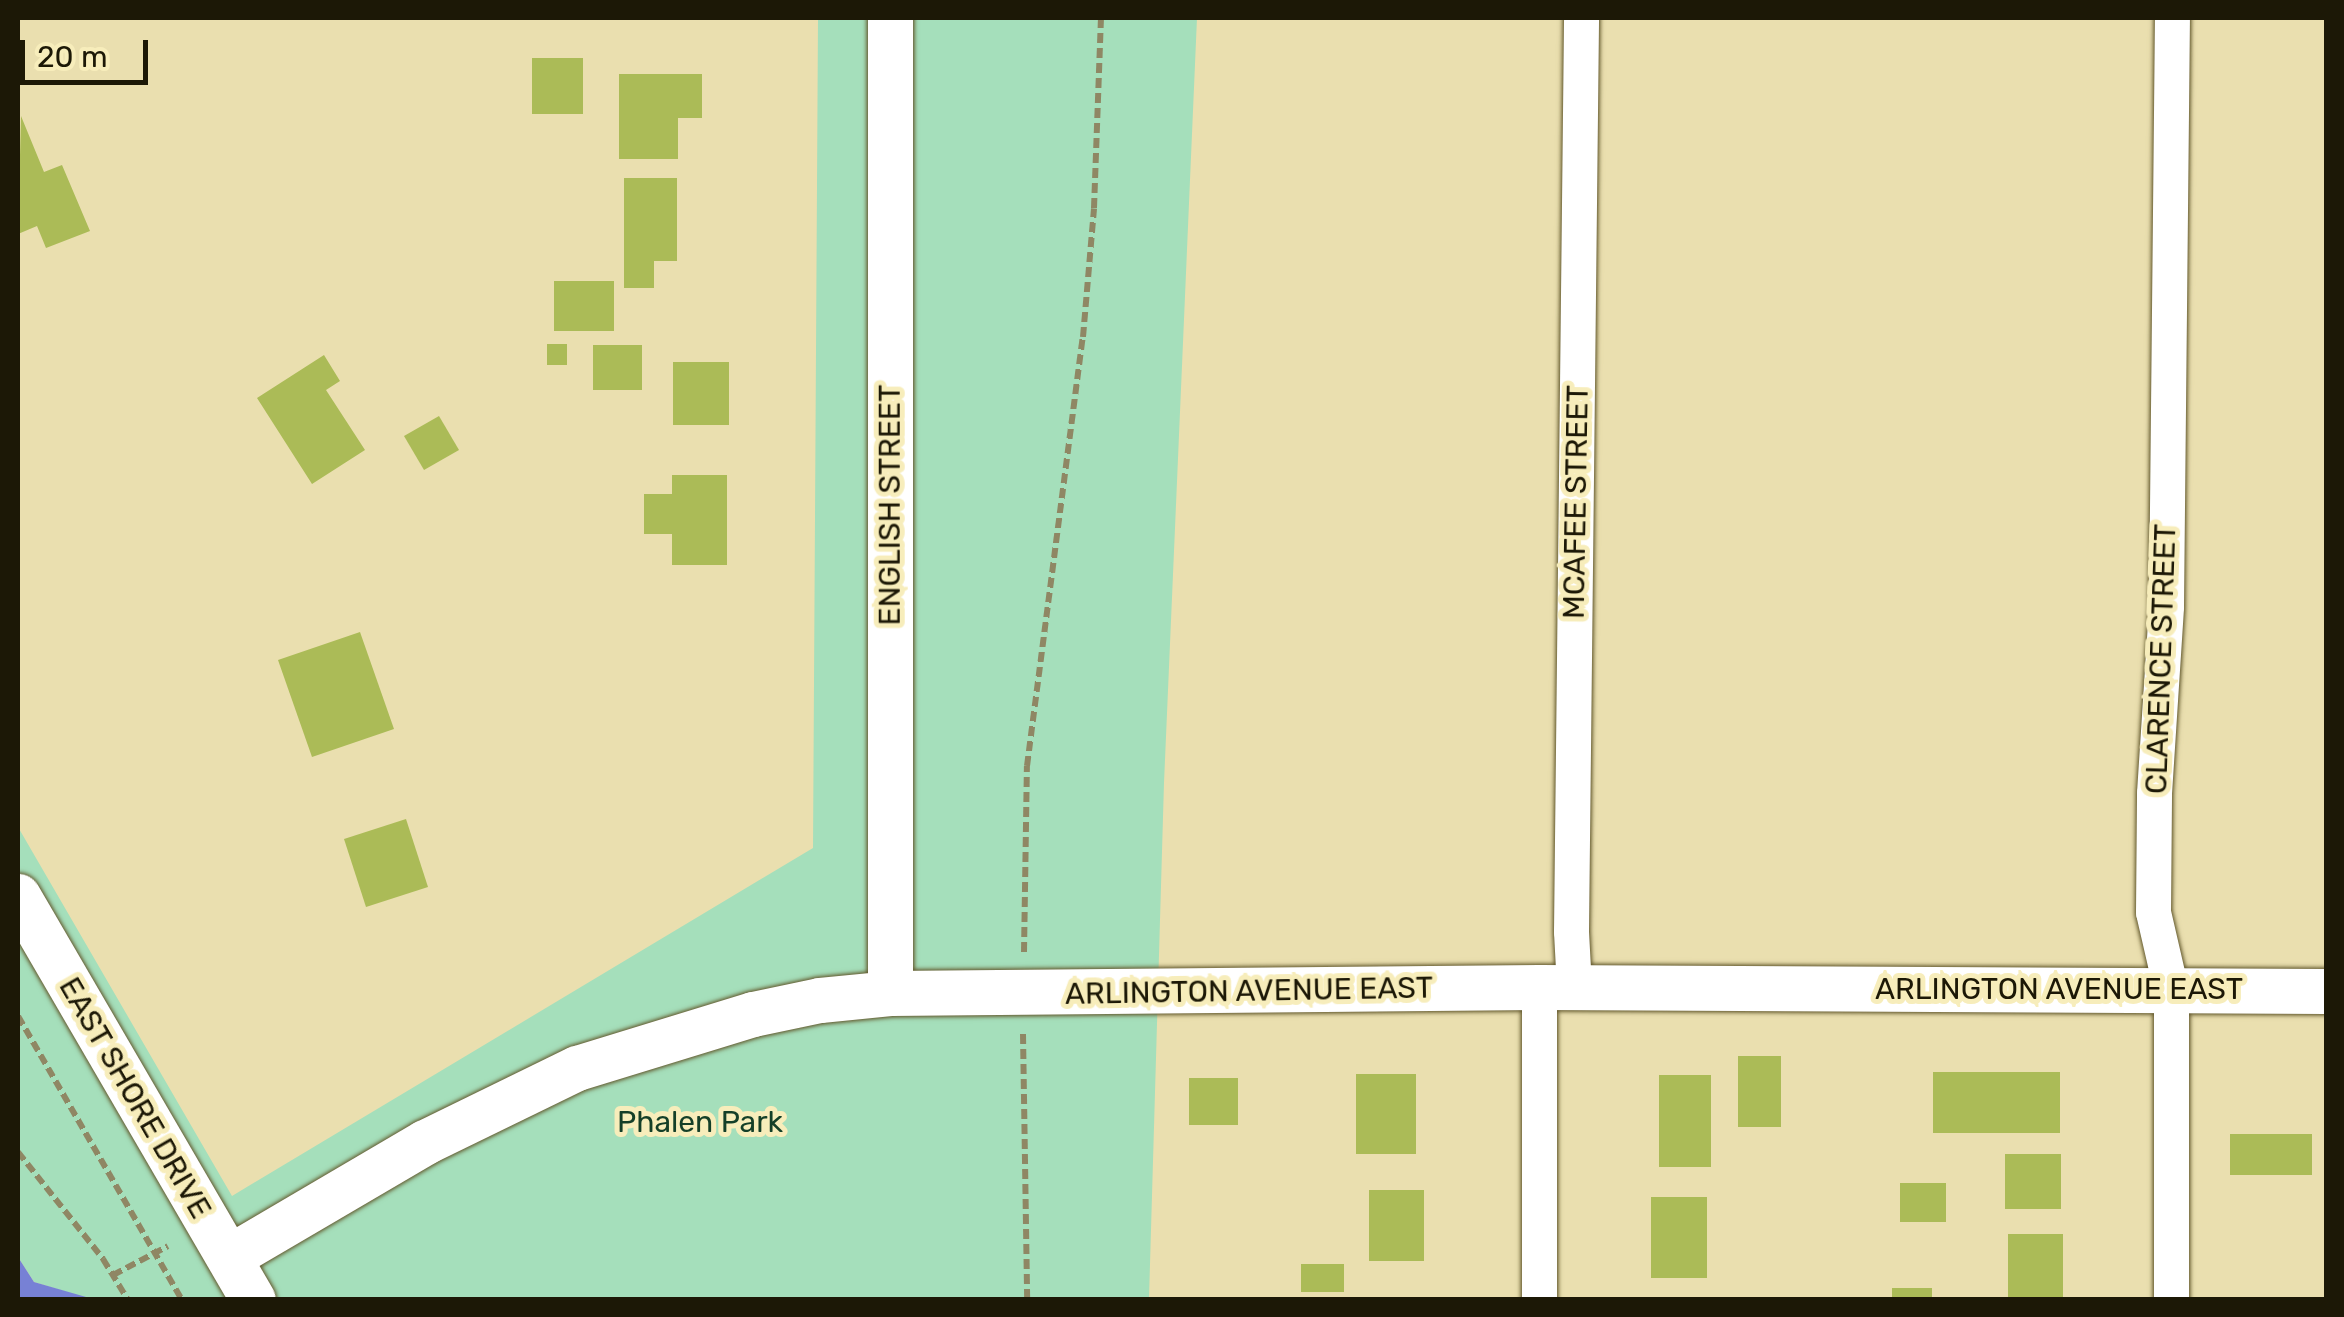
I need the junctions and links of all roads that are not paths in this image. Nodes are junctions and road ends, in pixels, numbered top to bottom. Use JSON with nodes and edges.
{"nodes":[{"id":1,"x":890,"y":18,"type":"edge"},
{"id":2,"x":1581,"y":18,"type":"edge"},
{"id":3,"x":2172,"y":18,"type":"edge"},
{"id":4,"x":18,"y":896,"type":"edge"},
{"id":5,"x":1557,"y":986,"type":"junction"},
{"id":6,"x":2171,"y":990,"type":"junction"},
{"id":7,"x":2326,"y":991,"type":"edge"},
{"id":8,"x":890,"y":993,"type":"junction"},
{"id":9,"x":229,"y":1257,"type":"junction"},
{"id":10,"x":254,"y":1300,"type":"edge"},
{"id":11,"x":1539,"y":1300,"type":"edge"},
{"id":12,"x":2170,"y":1300,"type":"edge"}],
"edges":[{"from":1,"to":8,"type":"street","name":"ENGLISH STREET"},
{"from":2,"to":5,"type":"street","name":"MCAFEE STREET"},
{"from":3,"to":6,"type":"street","name":"CLARENCE STREET"},
{"from":4,"to":9,"type":"street","name":"EAST SHORE DRIVE"},
{"from":5,"to":6,"type":"street","name":"ARLINGTON AVENUE EAST"},
{"from":5,"to":8,"type":"street","name":"ARLINGTON AVENUE EAST"},
{"from":5,"to":11,"type":"street","name":"MCAFEE STREET"},
{"from":6,"to":7,"type":"street","name":"ARLINGTON AVENUE EAST"},
{"from":6,"to":12,"type":"street","name":"CLARENCE STREET"},
{"from":8,"to":9,"type":"street","name":"ARLINGTON AVENUE EAST"},
{"from":9,"to":10,"type":"street","name":"EAST SHORE DRIVE"}]}
